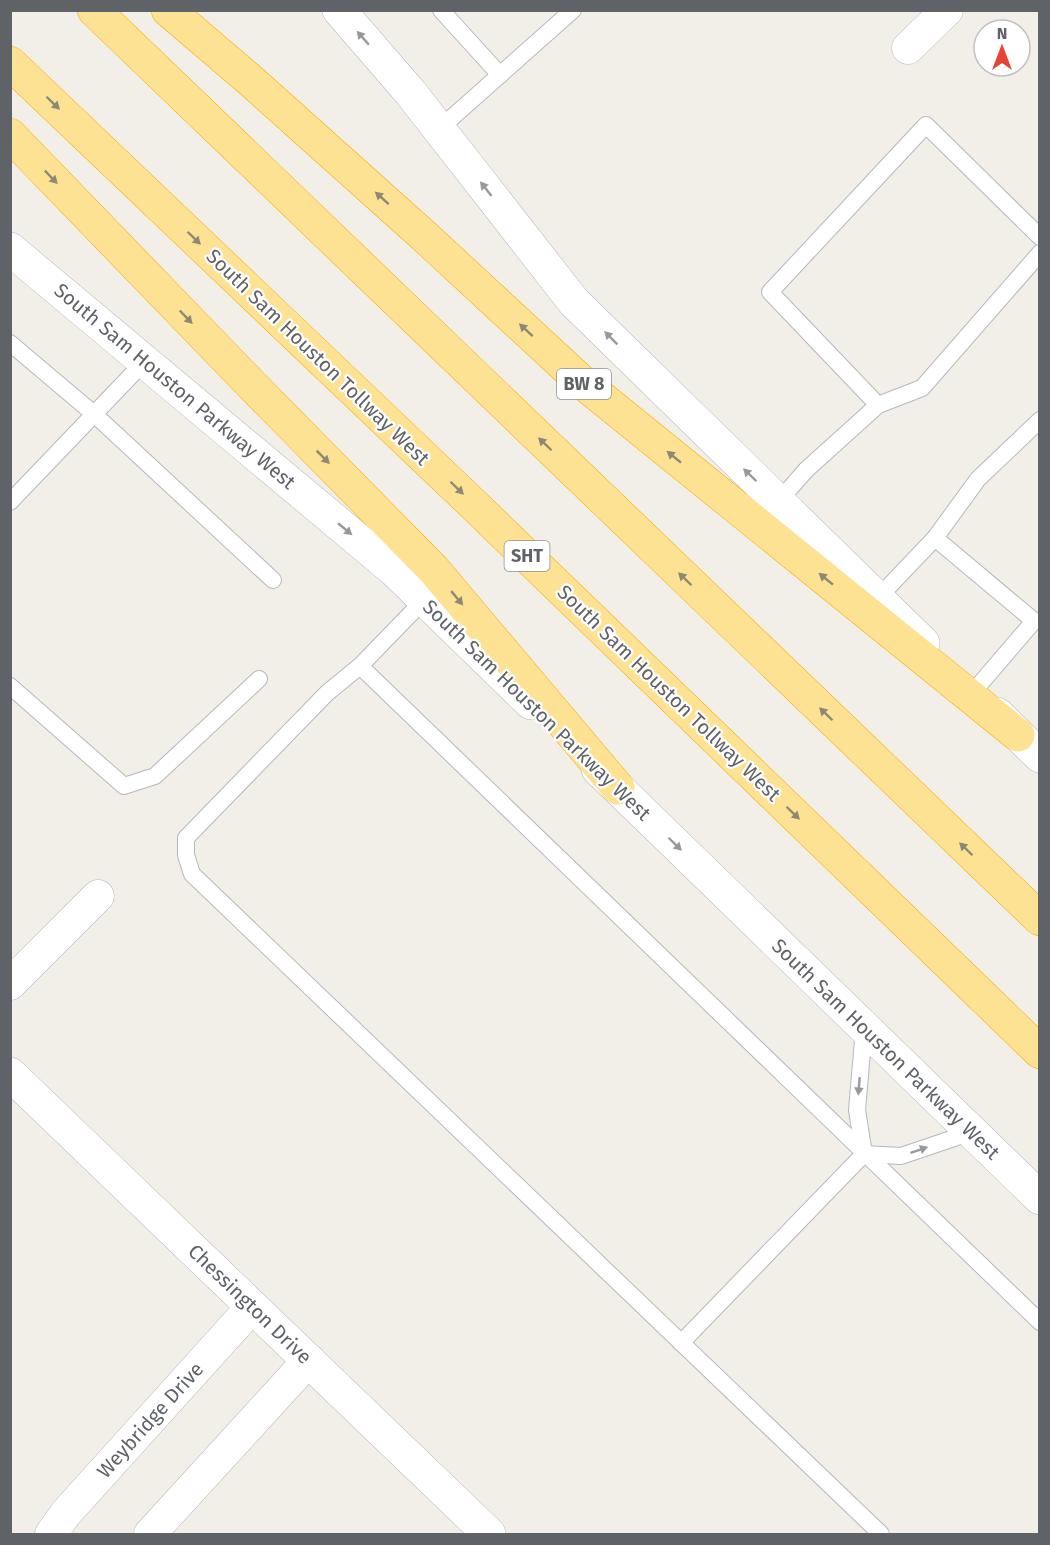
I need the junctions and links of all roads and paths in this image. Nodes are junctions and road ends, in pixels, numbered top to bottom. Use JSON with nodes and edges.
{"nodes":[{"id":1,"x":94,"y":10,"type":"edge"},
{"id":2,"x":168,"y":10,"type":"edge"},
{"id":3,"x":339,"y":10,"type":"edge"},
{"id":4,"x":441,"y":10,"type":"edge"},
{"id":5,"x":573,"y":10,"type":"edge"},
{"id":6,"x":947,"y":10,"type":"edge"},
{"id":7,"x":908,"y":48,"type":"dead end"},
{"id":8,"x":10,"y":63,"type":"edge"},
{"id":9,"x":500,"y":75,"type":"junction"},
{"id":10,"x":439,"y":129,"type":"junction"},
{"id":11,"x":10,"y":135,"type":"edge"},
{"id":12,"x":1040,"y":237,"type":"edge"},
{"id":13,"x":10,"y":249,"type":"edge"},
{"id":14,"x":1040,"y":253,"type":"edge"},
{"id":15,"x":10,"y":343,"type":"edge"},
{"id":16,"x":145,"y":361,"type":"junction"},
{"id":17,"x":878,"y":405,"type":"junction"},
{"id":18,"x":94,"y":414,"type":"junction"},
{"id":19,"x":1040,"y":420,"type":"edge"},
{"id":20,"x":10,"y":502,"type":"edge"},
{"id":21,"x":778,"y":502,"type":"junction"},
{"id":22,"x":935,"y":538,"type":"junction"},
{"id":23,"x":273,"y":580,"type":"dead end"},
{"id":24,"x":424,"y":600,"type":"junction"},
{"id":25,"x":871,"y":605,"type":"junction"},
{"id":26,"x":360,"y":666,"type":"junction"},
{"id":27,"x":259,"y":679,"type":"dead end"},
{"id":28,"x":10,"y":686,"type":"edge"},
{"id":29,"x":974,"y":692,"type":"junction"},
{"id":30,"x":1029,"y":745,"type":"edge"},
{"id":31,"x":618,"y":788,"type":"junction"},
{"id":32,"x":98,"y":896,"type":"dead end"},
{"id":33,"x":1040,"y":919,"type":"edge"},
{"id":34,"x":10,"y":984,"type":"edge"},
{"id":35,"x":864,"y":1028,"type":"junction"},
{"id":36,"x":1040,"y":1052,"type":"edge"},
{"id":37,"x":10,"y":1074,"type":"edge"},
{"id":38,"x":972,"y":1132,"type":"junction"},
{"id":39,"x":864,"y":1154,"type":"junction"},
{"id":40,"x":1040,"y":1198,"type":"edge"},
{"id":41,"x":252,"y":1307,"type":"junction"},
{"id":42,"x":1040,"y":1322,"type":"edge"},
{"id":43,"x":681,"y":1343,"type":"junction"},
{"id":44,"x":309,"y":1360,"type":"junction"},
{"id":45,"x":51,"y":1534,"type":"edge"},
{"id":46,"x":150,"y":1534,"type":"edge"},
{"id":47,"x":489,"y":1534,"type":"edge"},
{"id":48,"x":881,"y":1534,"type":"edge"}],
"edges":[{"from":33,"to":1,"type":"highway","one_way":true},
{"from":25,"to":2,"type":"highway","number":"BW 8","one_way":true},
{"from":10,"to":3,"type":"main road","one_way":true},
{"from":4,"to":9,"type":"lane"},
{"from":5,"to":9,"type":"lane"},
{"from":6,"to":7,"type":"street"},
{"from":8,"to":36,"type":"highway","name":"South Sam Houston Tollway West","number":"SHT","one_way":true},
{"from":9,"to":10,"type":"lane"},
{"from":21,"to":10,"type":"main road","one_way":true},
{"from":11,"to":31,"type":"highway","one_way":true},
{"from":12,"to":17,"type":"lane"},
{"from":13,"to":16,"type":"main road","name":"South Sam Houston Parkway West"},
{"from":14,"to":17,"type":"lane"},
{"from":15,"to":18,"type":"lane"},
{"from":16,"to":18,"type":"lane"},
{"from":16,"to":24,"type":"main road","name":"South Sam Houston Parkway West","one_way":true},
{"from":17,"to":21,"type":"lane"},
{"from":18,"to":20,"type":"lane"},
{"from":18,"to":23,"type":"lane"},
{"from":19,"to":22,"type":"lane"},
{"from":21,"to":25,"type":"main road"},
{"from":22,"to":25,"type":"lane"},
{"from":22,"to":29,"type":"lane"},
{"from":24,"to":26,"type":"lane"},
{"from":24,"to":31,"type":"main road","name":"South Sam Houston Parkway West"},
{"from":25,"to":29,"type":"main road"},
{"from":25,"to":30,"type":"highway","number":"BW 8"},
{"from":26,"to":39,"type":"lane"},
{"from":26,"to":43,"type":"lane"},
{"from":27,"to":28,"type":"lane"},
{"from":29,"to":30,"type":"main road"},
{"from":31,"to":35,"type":"main road","name":"South Sam Houston Parkway West","one_way":true},
{"from":32,"to":34,"type":"street"},
{"from":35,"to":38,"type":"main road","name":"South Sam Houston Parkway West"},
{"from":35,"to":39,"type":"lane","one_way":true},
{"from":37,"to":41,"type":"main road","name":"Chessington Drive"},
{"from":39,"to":38,"type":"lane","one_way":true},
{"from":38,"to":40,"type":"main road","name":"South Sam Houston Parkway West"},
{"from":39,"to":42,"type":"lane"},
{"from":39,"to":43,"type":"lane"},
{"from":41,"to":44,"type":"main road","name":"Chessington Drive"},
{"from":41,"to":45,"type":"street","name":"Weybridge Drive"},
{"from":43,"to":48,"type":"lane"},
{"from":44,"to":46,"type":"street"},
{"from":44,"to":47,"type":"main road","name":"Chessington Drive"}]}
